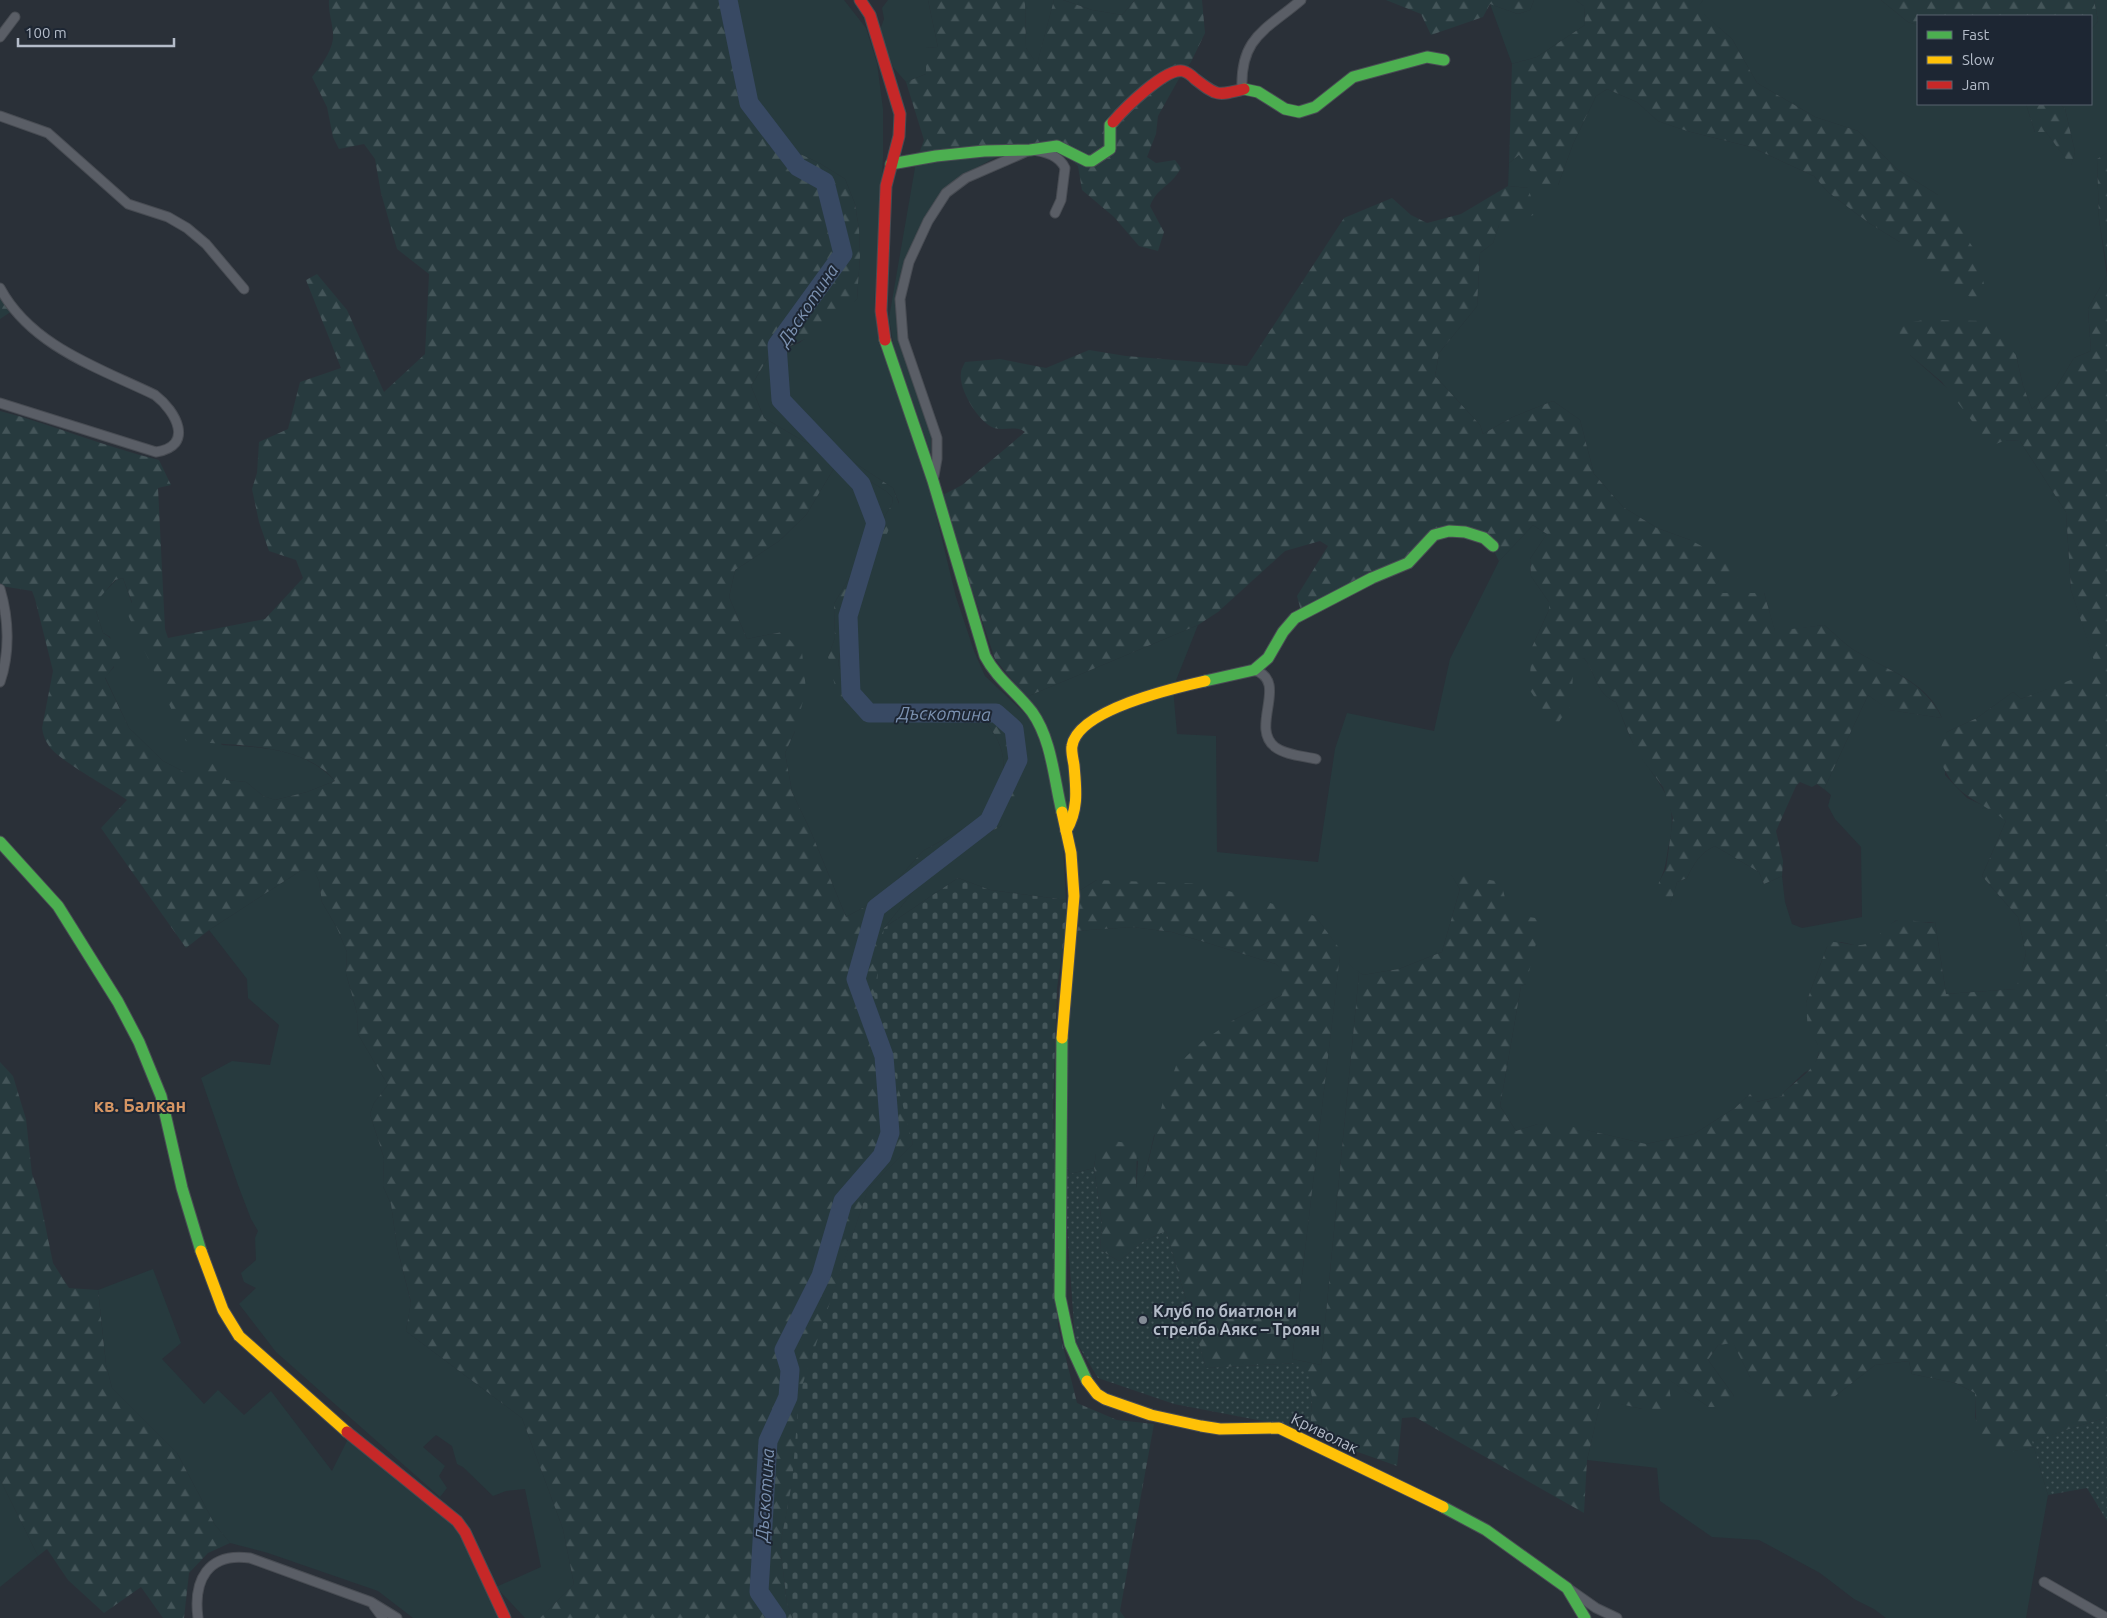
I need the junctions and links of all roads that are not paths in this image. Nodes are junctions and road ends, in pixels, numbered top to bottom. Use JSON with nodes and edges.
{"nodes":[{"id":1,"x":860,"y":0,"type":"edge"},
{"id":2,"x":1300,"y":0,"type":"edge"},
{"id":3,"x":15,"y":17,"type":"dead end"},
{"id":4,"x":0,"y":37,"type":"edge"},
{"id":5,"x":1444,"y":60,"type":"dead end"},
{"id":6,"x":1242,"y":89,"type":"junction"},
{"id":7,"x":0,"y":116,"type":"edge"},
{"id":8,"x":1030,"y":150,"type":"junction"},
{"id":9,"x":891,"y":164,"type":"junction"},
{"id":10,"x":1055,"y":213,"type":"dead end"},
{"id":11,"x":0,"y":288,"type":"edge"},
{"id":12,"x":244,"y":289,"type":"dead end"},
{"id":13,"x":0,"y":403,"type":"edge"},
{"id":14,"x":933,"y":481,"type":"junction"},
{"id":15,"x":1493,"y":546,"type":"dead end"},
{"id":16,"x":0,"y":589,"type":"edge"},
{"id":17,"x":1254,"y":670,"type":"junction"},
{"id":18,"x":0,"y":682,"type":"edge"},
{"id":19,"x":1316,"y":760,"type":"dead end"},
{"id":20,"x":1066,"y":831,"type":"junction"},
{"id":21,"x":0,"y":842,"type":"edge"},
{"id":22,"x":2044,"y":1582,"type":"dead end"},
{"id":23,"x":1567,"y":1588,"type":"junction"},
{"id":24,"x":371,"y":1602,"type":"junction"},
{"id":25,"x":198,"y":1618,"type":"edge"},
{"id":26,"x":383,"y":1618,"type":"edge"},
{"id":27,"x":397,"y":1618,"type":"edge"},
{"id":28,"x":505,"y":1618,"type":"edge"},
{"id":29,"x":1585,"y":1618,"type":"edge"},
{"id":30,"x":1618,"y":1618,"type":"edge"},
{"id":31,"x":2107,"y":1618,"type":"edge"}],
"edges":[{"from":1,"to":9,"type":"street","name":"Криволак"},
{"from":2,"to":6,"type":"street"},
{"from":3,"to":4,"type":"street"},
{"from":5,"to":6,"type":"street"},
{"from":6,"to":8,"type":"street"},
{"from":7,"to":12,"type":"street"},
{"from":8,"to":9,"type":"street"},
{"from":8,"to":10,"type":"street"},
{"from":8,"to":14,"type":"street"},
{"from":9,"to":14,"type":"street","name":"Криволак"},
{"from":11,"to":13,"type":"street"},
{"from":14,"to":20,"type":"street","name":"Криволак"},
{"from":15,"to":17,"type":"street"},
{"from":16,"to":18,"type":"street"},
{"from":17,"to":19,"type":"street"},
{"from":17,"to":20,"type":"street"},
{"from":20,"to":23,"type":"street","name":"Криволак"},
{"from":21,"to":28,"type":"street"},
{"from":22,"to":31,"type":"street"},
{"from":23,"to":29,"type":"street","name":"Криволак"},
{"from":23,"to":30,"type":"street"},
{"from":24,"to":25,"type":"street"},
{"from":24,"to":26,"type":"street"},
{"from":24,"to":27,"type":"street"}]}
